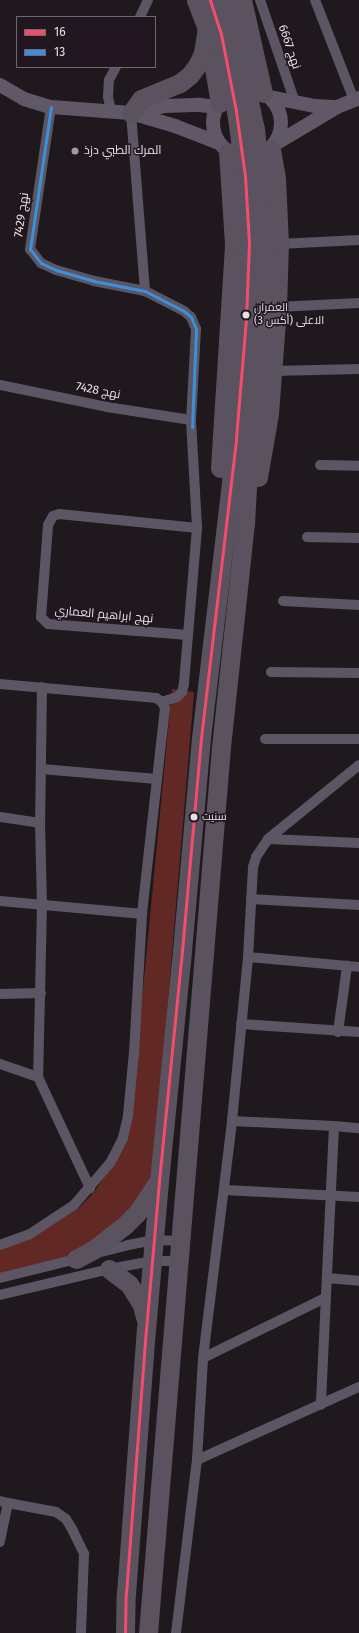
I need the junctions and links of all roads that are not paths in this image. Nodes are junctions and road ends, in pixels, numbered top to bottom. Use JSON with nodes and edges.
{"nodes":[{"id":1,"x":148,"y":0,"type":"edge"},
{"id":2,"x":196,"y":0,"type":"edge"},
{"id":3,"x":210,"y":0,"type":"edge"},
{"id":4,"x":227,"y":0,"type":"edge"},
{"id":5,"x":242,"y":0,"type":"edge"},
{"id":6,"x":260,"y":0,"type":"edge"},
{"id":7,"x":315,"y":0,"type":"edge"},
{"id":8,"x":140,"y":16,"type":"edge"},
{"id":9,"x":207,"y":28,"type":"junction"},
{"id":10,"x":115,"y":68,"type":"edge"},
{"id":11,"x":0,"y":85,"type":"edge"},
{"id":12,"x":266,"y":95,"type":"junction"},
{"id":13,"x":357,"y":99,"type":"edge"},
{"id":14,"x":295,"y":102,"type":"junction"},
{"id":15,"x":218,"y":105,"type":"junction"},
{"id":16,"x":338,"y":107,"type":"junction"},
{"id":17,"x":51,"y":108,"type":"junction"},
{"id":18,"x":111,"y":111,"type":"junction"},
{"id":19,"x":131,"y":113,"type":"junction"},
{"id":20,"x":273,"y":146,"type":"junction"},
{"id":21,"x":223,"y":147,"type":"junction"},
{"id":22,"x":359,"y":240,"type":"edge"},
{"id":23,"x":279,"y":244,"type":"junction"},
{"id":24,"x":145,"y":291,"type":"junction"},
{"id":25,"x":359,"y":303,"type":"edge"},
{"id":26,"x":277,"y":307,"type":"junction"},
{"id":27,"x":254,"y":320,"type":"junction"},
{"id":28,"x":359,"y":370,"type":"edge"},
{"id":29,"x":273,"y":371,"type":"junction"},
{"id":30,"x":0,"y":385,"type":"edge"},
{"id":31,"x":191,"y":420,"type":"junction"},
{"id":32,"x":320,"y":465,"type":"dead end"},
{"id":33,"x":359,"y":466,"type":"edge"},
{"id":34,"x":225,"y":522,"type":"junction"},
{"id":35,"x":245,"y":524,"type":"junction"},
{"id":36,"x":197,"y":528,"type":"junction"},
{"id":37,"x":307,"y":537,"type":"dead end"},
{"id":38,"x":359,"y":538,"type":"edge"},
{"id":39,"x":283,"y":601,"type":"dead end"},
{"id":40,"x":359,"y":605,"type":"edge"},
{"id":41,"x":188,"y":635,"type":"junction"},
{"id":42,"x":271,"y":672,"type":"dead end"},
{"id":43,"x":359,"y":673,"type":"edge"},
{"id":44,"x":0,"y":684,"type":"edge"},
{"id":45,"x":42,"y":687,"type":"junction"},
{"id":46,"x":162,"y":702,"type":"junction"},
{"id":47,"x":265,"y":738,"type":"dead end"},
{"id":48,"x":359,"y":738,"type":"edge"},
{"id":49,"x":359,"y":765,"type":"edge"},
{"id":50,"x":42,"y":769,"type":"junction"},
{"id":51,"x":157,"y":779,"type":"junction"},
{"id":52,"x":0,"y":817,"type":"edge"},
{"id":53,"x":40,"y":823,"type":"junction"},
{"id":54,"x":268,"y":839,"type":"junction"},
{"id":55,"x":359,"y":843,"type":"edge"},
{"id":56,"x":0,"y":900,"type":"edge"},
{"id":57,"x":251,"y":900,"type":"junction"},
{"id":58,"x":42,"y":905,"type":"junction"},
{"id":59,"x":359,"y":905,"type":"edge"},
{"id":60,"x":142,"y":914,"type":"junction"},
{"id":61,"x":248,"y":957,"type":"junction"},
{"id":62,"x":347,"y":966,"type":"junction"},
{"id":63,"x":359,"y":967,"type":"edge"},
{"id":64,"x":40,"y":993,"type":"junction"},
{"id":65,"x":0,"y":994,"type":"edge"},
{"id":66,"x":241,"y":1024,"type":"junction"},
{"id":67,"x":338,"y":1032,"type":"junction"},
{"id":68,"x":359,"y":1032,"type":"edge"},
{"id":69,"x":0,"y":1064,"type":"edge"},
{"id":70,"x":38,"y":1077,"type":"junction"},
{"id":71,"x":232,"y":1121,"type":"junction"},
{"id":72,"x":334,"y":1126,"type":"junction"},
{"id":73,"x":359,"y":1128,"type":"edge"},
{"id":74,"x":159,"y":1181,"type":"junction"},
{"id":75,"x":90,"y":1188,"type":"junction"},
{"id":76,"x":225,"y":1190,"type":"junction"},
{"id":77,"x":332,"y":1194,"type":"junction"},
{"id":78,"x":359,"y":1196,"type":"edge"},
{"id":79,"x":154,"y":1240,"type":"junction"},
{"id":80,"x":2,"y":1241,"type":"edge"},
{"id":81,"x":180,"y":1241,"type":"junction"},
{"id":82,"x":76,"y":1259,"type":"junction"},
{"id":83,"x":153,"y":1261,"type":"junction"},
{"id":84,"x":178,"y":1261,"type":"junction"},
{"id":85,"x":109,"y":1268,"type":"junction"},
{"id":86,"x":0,"y":1278,"type":"edge"},
{"id":87,"x":327,"y":1278,"type":"junction"},
{"id":88,"x":359,"y":1281,"type":"edge"},
{"id":89,"x":0,"y":1295,"type":"edge"},
{"id":90,"x":325,"y":1298,"type":"junction"},
{"id":91,"x":146,"y":1330,"type":"junction"},
{"id":92,"x":203,"y":1358,"type":"junction"},
{"id":93,"x":359,"y":1387,"type":"edge"},
{"id":94,"x":321,"y":1405,"type":"junction"},
{"id":95,"x":197,"y":1460,"type":"junction"},
{"id":96,"x":4,"y":1502,"type":"edge"},
{"id":97,"x":0,"y":1542,"type":"edge"},
{"id":98,"x":81,"y":1633,"type":"edge"},
{"id":99,"x":125,"y":1633,"type":"edge"},
{"id":100,"x":148,"y":1633,"type":"edge"},
{"id":101,"x":176,"y":1633,"type":"edge"}],
"edges":[{"from":1,"to":8,"type":"street"},
{"from":2,"to":9,"type":"highway"},
{"from":3,"to":27,"type":"highway","bridge":true},
{"from":4,"to":27,"type":"highway","bridge":true},
{"from":5,"to":12,"type":"highway"},
{"from":6,"to":14,"type":"street","name":"نهج 6667"},
{"from":7,"to":13,"type":"street"},
{"from":9,"to":15,"type":"highway"},
{"from":9,"to":19,"type":"highway"},
{"from":10,"to":18,"type":"street"},
{"from":11,"to":17,"type":"street"},
{"from":12,"to":14,"type":"street"},
{"from":12,"to":15,"type":"street"},
{"from":12,"to":20,"type":"street"},
{"from":13,"to":16,"type":"street"},
{"from":14,"to":16,"type":"street"},
{"from":15,"to":19,"type":"street"},
{"from":15,"to":21,"type":"street"},
{"from":16,"to":20,"type":"street"},
{"from":17,"to":18,"type":"street"},
{"from":17,"to":24,"type":"street","name":"نهج 7429"},
{"from":18,"to":19,"type":"street"},
{"from":19,"to":21,"type":"street"},
{"from":19,"to":24,"type":"street"},
{"from":20,"to":21,"type":"street"},
{"from":20,"to":23,"type":"highway"},
{"from":21,"to":34,"type":"highway"},
{"from":22,"to":23,"type":"street"},
{"from":23,"to":26,"type":"highway"},
{"from":24,"to":31,"type":"street","name":"نهج 7429"},
{"from":25,"to":26,"type":"street"},
{"from":26,"to":29,"type":"highway"},
{"from":27,"to":34,"type":"highway"},
{"from":27,"to":35,"type":"highway"},
{"from":28,"to":29,"type":"street"},
{"from":29,"to":35,"type":"highway"},
{"from":30,"to":31,"type":"street","name":"نهج 7428"},
{"from":31,"to":36,"type":"street"},
{"from":32,"to":33,"type":"street"},
{"from":34,"to":74,"type":"highway"},
{"from":35,"to":81,"type":"highway"},
{"from":36,"to":41,"type":"street"},
{"from":36,"to":41,"type":"street","name":"نهج ابراهيم العماري"},
{"from":37,"to":38,"type":"street"},
{"from":39,"to":40,"type":"street"},
{"from":41,"to":46,"type":"street"},
{"from":42,"to":43,"type":"street"},
{"from":44,"to":45,"type":"street"},
{"from":45,"to":46,"type":"street"},
{"from":45,"to":50,"type":"street"},
{"from":46,"to":51,"type":"street"},
{"from":47,"to":48,"type":"street"},
{"from":49,"to":54,"type":"street"},
{"from":50,"to":51,"type":"street"},
{"from":50,"to":53,"type":"street"},
{"from":51,"to":60,"type":"street"},
{"from":52,"to":53,"type":"street"},
{"from":53,"to":58,"type":"street"},
{"from":54,"to":55,"type":"street"},
{"from":54,"to":57,"type":"street"},
{"from":56,"to":58,"type":"street"},
{"from":57,"to":59,"type":"street"},
{"from":57,"to":61,"type":"street"},
{"from":58,"to":60,"type":"street"},
{"from":58,"to":64,"type":"street"},
{"from":60,"to":75,"type":"street"},
{"from":61,"to":62,"type":"street"},
{"from":61,"to":66,"type":"street"},
{"from":62,"to":63,"type":"street"},
{"from":62,"to":67,"type":"street"},
{"from":64,"to":65,"type":"street"},
{"from":64,"to":70,"type":"street"},
{"from":66,"to":67,"type":"street"},
{"from":66,"to":71,"type":"street"},
{"from":67,"to":68,"type":"street"},
{"from":69,"to":70,"type":"street"},
{"from":70,"to":75,"type":"street"},
{"from":71,"to":72,"type":"street"},
{"from":71,"to":76,"type":"street"},
{"from":72,"to":73,"type":"street"},
{"from":72,"to":77,"type":"street"},
{"from":74,"to":79,"type":"highway"},
{"from":74,"to":82,"type":"highway"},
{"from":75,"to":80,"type":"street"},
{"from":76,"to":77,"type":"street"},
{"from":76,"to":92,"type":"street"},
{"from":77,"to":78,"type":"street"},
{"from":77,"to":87,"type":"street"},
{"from":79,"to":81,"type":"street"},
{"from":79,"to":82,"type":"street"},
{"from":79,"to":83,"type":"highway"},
{"from":81,"to":84,"type":"highway"},
{"from":82,"to":86,"type":"street"},
{"from":83,"to":84,"type":"street"},
{"from":83,"to":85,"type":"street"},
{"from":83,"to":91,"type":"highway"},
{"from":84,"to":100,"type":"highway"},
{"from":85,"to":89,"type":"street"},
{"from":85,"to":91,"type":"highway"},
{"from":87,"to":88,"type":"street"},
{"from":87,"to":90,"type":"street"},
{"from":90,"to":92,"type":"street"},
{"from":90,"to":94,"type":"street"},
{"from":91,"to":99,"type":"highway"},
{"from":92,"to":95,"type":"street"},
{"from":93,"to":94,"type":"street"},
{"from":94,"to":95,"type":"street"},
{"from":95,"to":101,"type":"street"},
{"from":96,"to":97,"type":"street"},
{"from":96,"to":98,"type":"street"}]}
